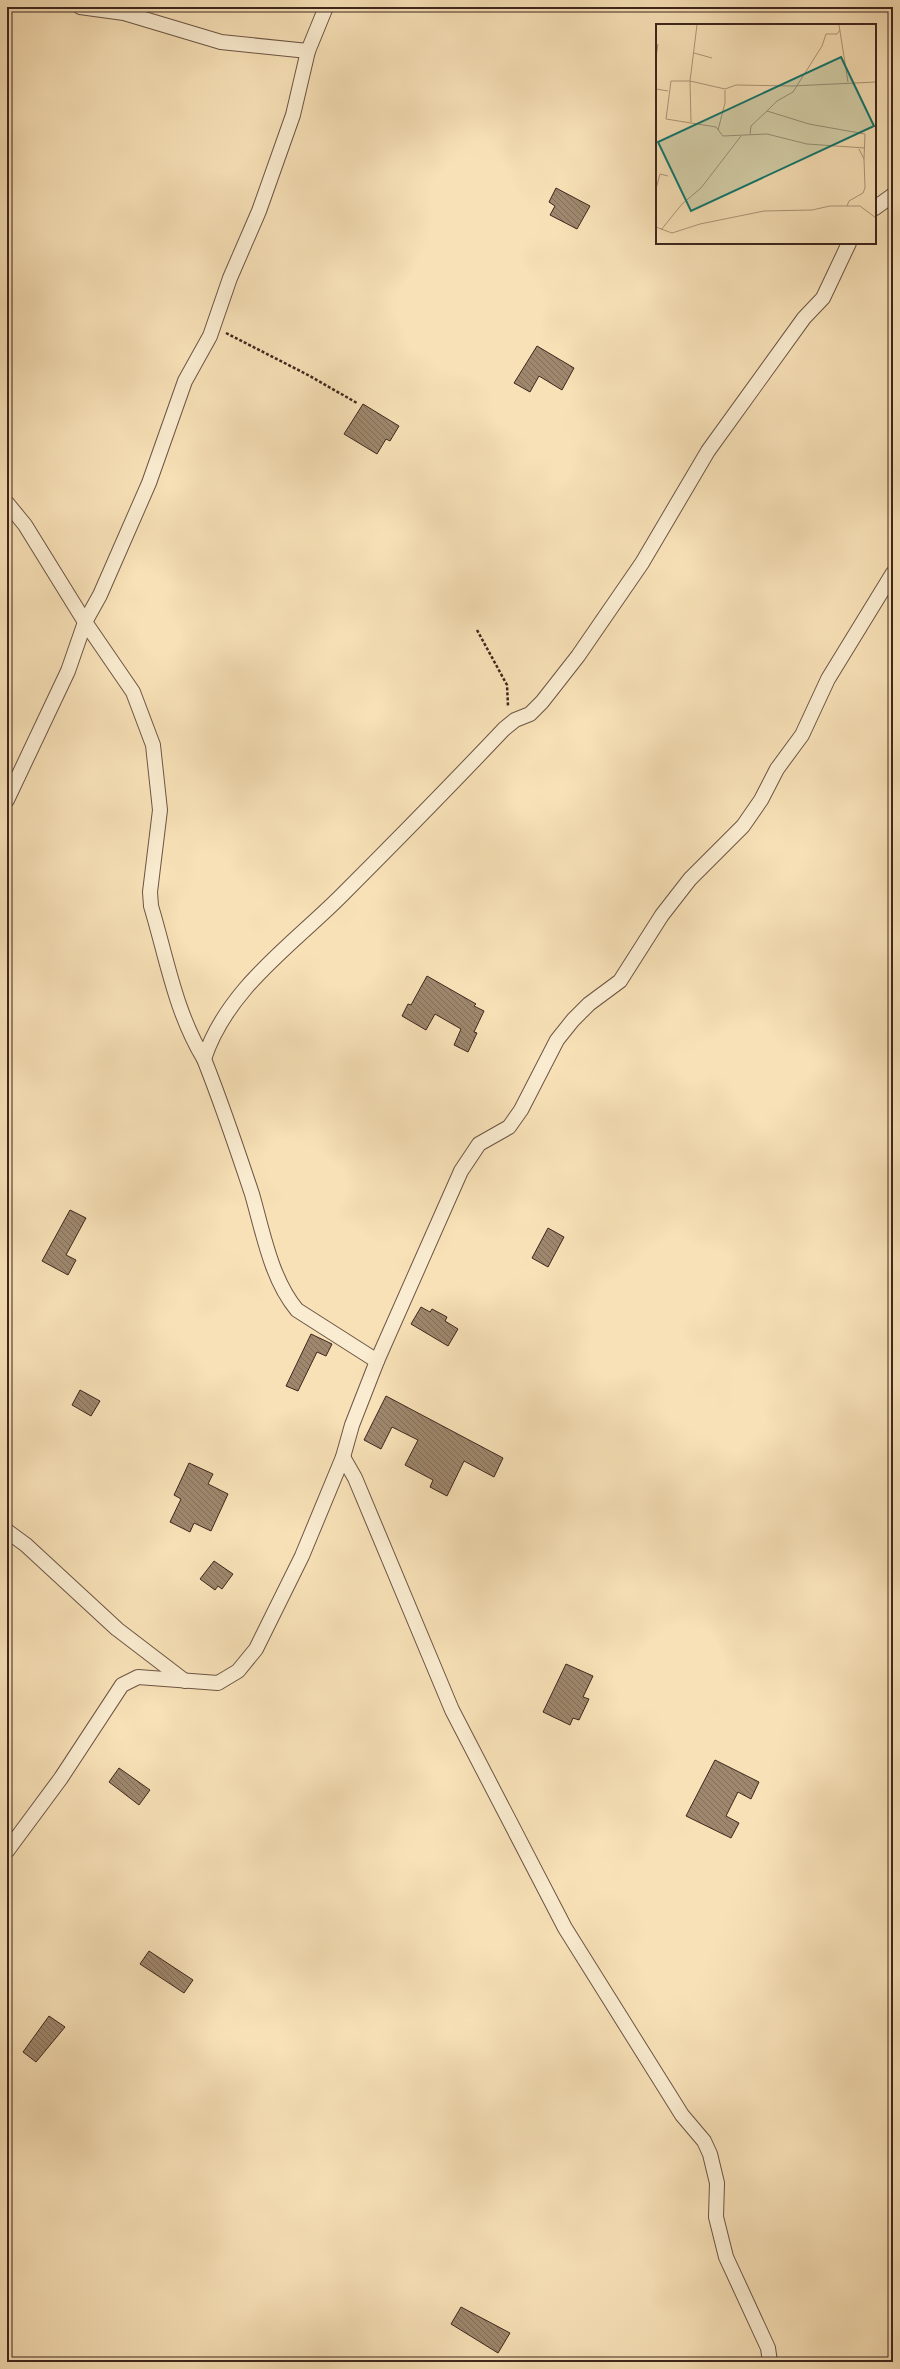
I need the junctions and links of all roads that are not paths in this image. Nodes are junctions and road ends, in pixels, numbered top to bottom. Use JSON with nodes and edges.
{"nodes":[{"id":1,"x":80,"y":7,"type":"edge"},
{"id":2,"x":326,"y":7,"type":"edge"},
{"id":3,"x":308,"y":51,"type":"junction"},
{"id":4,"x":893,"y":195,"type":"edge"},
{"id":5,"x":876,"y":207,"type":"edge"},
{"id":6,"x":849,"y":244,"type":"edge"},
{"id":7,"x":7,"y":503,"type":"edge"},
{"id":8,"x":893,"y":573,"type":"edge"},
{"id":9,"x":86,"y":622,"type":"junction"},
{"id":10,"x":7,"y":800,"type":"edge"},
{"id":11,"x":204,"y":1059,"type":"junction"},
{"id":12,"x":377,"y":1361,"type":"junction"},
{"id":13,"x":343,"y":1456,"type":"junction"},
{"id":14,"x":7,"y":1532,"type":"edge"},
{"id":15,"x":186,"y":1681,"type":"junction"},
{"id":16,"x":7,"y":1851,"type":"edge"},
{"id":17,"x":770,"y":2362,"type":"edge"}],
"edges":[{"from":1,"to":3,"type":"street"},
{"from":2,"to":3,"type":"street"},
{"from":3,"to":9,"type":"street"},
{"from":4,"to":5,"type":"street"},
{"from":6,"to":11,"type":"street"},
{"from":7,"to":9,"type":"street"},
{"from":8,"to":12,"type":"street"},
{"from":9,"to":10,"type":"street"},
{"from":9,"to":11,"type":"street"},
{"from":11,"to":12,"type":"street"},
{"from":12,"to":13,"type":"street"},
{"from":13,"to":15,"type":"street"},
{"from":13,"to":17,"type":"street"},
{"from":14,"to":15,"type":"street"},
{"from":15,"to":16,"type":"street"}]}
